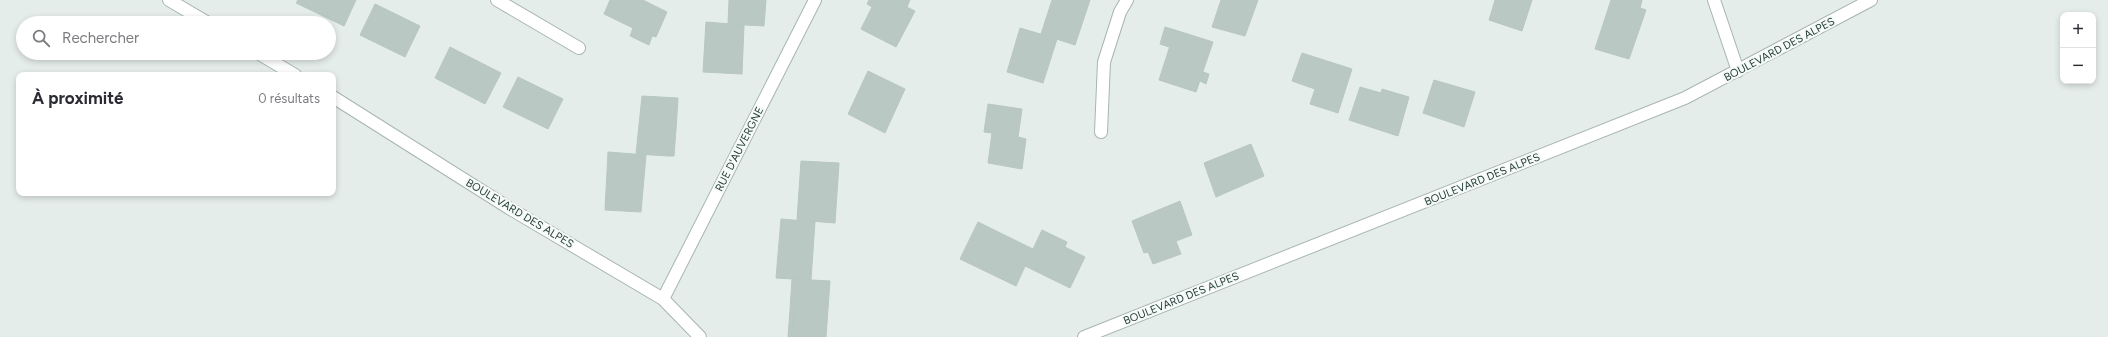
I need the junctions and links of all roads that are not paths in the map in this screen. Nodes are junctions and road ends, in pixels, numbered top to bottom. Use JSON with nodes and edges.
{"nodes":[{"id":1,"x":169,"y":0,"type":"edge"},
{"id":2,"x":497,"y":0,"type":"edge"},
{"id":3,"x":815,"y":0,"type":"edge"},
{"id":4,"x":1126,"y":0,"type":"edge"},
{"id":5,"x":1714,"y":0,"type":"edge"},
{"id":6,"x":1871,"y":0,"type":"edge"},
{"id":7,"x":196,"y":16,"type":"edge"},
{"id":8,"x":579,"y":48,"type":"dead end"},
{"id":9,"x":270,"y":60,"type":"edge"},
{"id":10,"x":1738,"y":71,"type":"junction"},
{"id":11,"x":290,"y":72,"type":"edge"},
{"id":12,"x":336,"y":99,"type":"edge"},
{"id":13,"x":1101,"y":132,"type":"dead end"},
{"id":14,"x":663,"y":299,"type":"junction"},
{"id":15,"x":700,"y":337,"type":"edge"},
{"id":16,"x":1084,"y":337,"type":"edge"}],
"edges":[{"from":1,"to":7,"type":"street"},
{"from":2,"to":8,"type":"street"},
{"from":3,"to":14,"type":"street","name":"RUE D'AUVERGNE"},
{"from":4,"to":13,"type":"street"},
{"from":5,"to":10,"type":"street"},
{"from":6,"to":10,"type":"street","name":"BOULEVARD DES ALPES"},
{"from":9,"to":11,"type":"street"},
{"from":10,"to":16,"type":"street","name":"BOULEVARD DES ALPES"},
{"from":12,"to":14,"type":"street","name":"BOULEVARD DES ALPES"},
{"from":14,"to":15,"type":"street","name":"BOULEVARD DES ALPES"}]}
